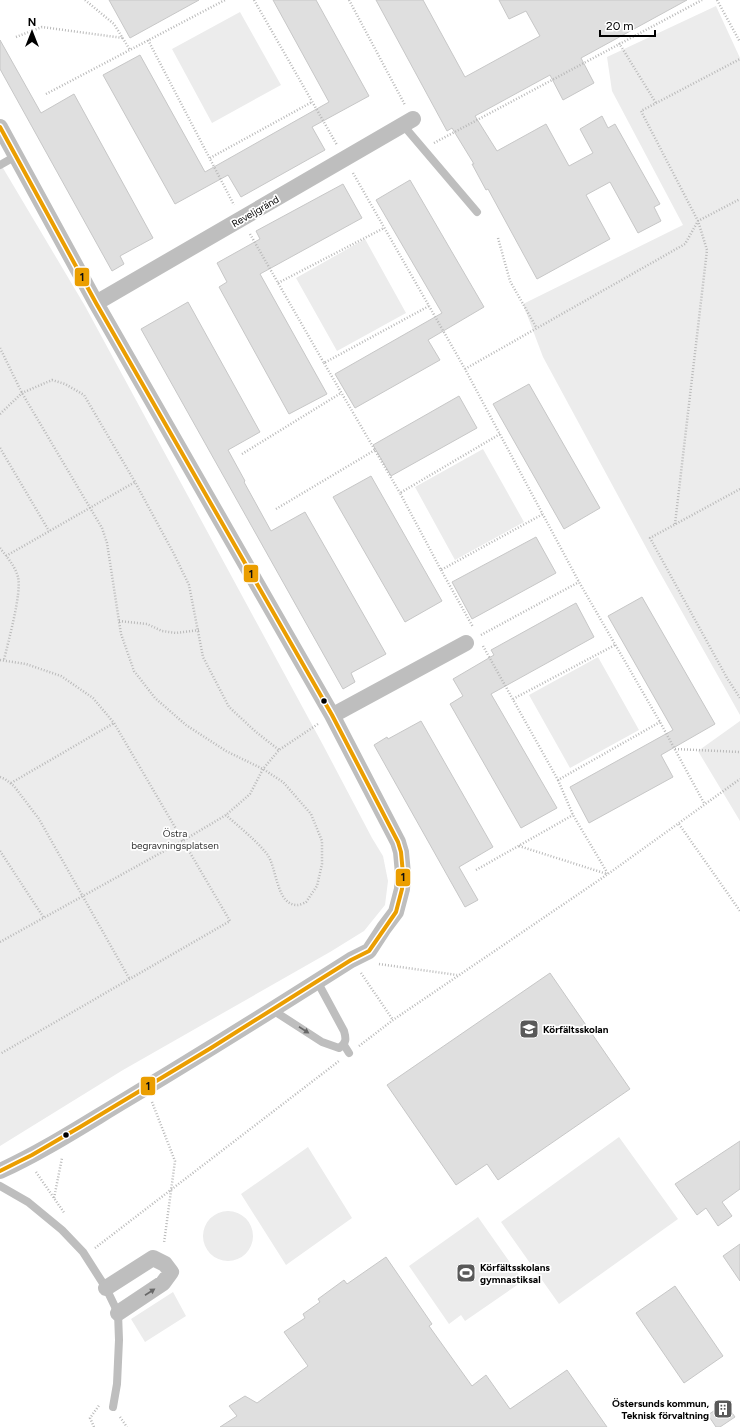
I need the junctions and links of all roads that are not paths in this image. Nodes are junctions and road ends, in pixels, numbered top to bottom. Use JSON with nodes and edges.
{"nodes":[{"id":1,"x":408,"y":122,"type":"joint"},
{"id":2,"x":0,"y":127,"type":"edge"},
{"id":3,"x":16,"y":156,"type":"junction"},
{"id":4,"x":0,"y":164,"type":"edge"},
{"id":5,"x":477,"y":212,"type":"dead end"},
{"id":6,"x":96,"y":303,"type":"junction"},
{"id":7,"x":472,"y":640,"type":"road end"},
{"id":8,"x":332,"y":714,"type":"junction"},
{"id":9,"x":317,"y":981,"type":"junction"},
{"id":10,"x":271,"y":1009,"type":"junction"},
{"id":11,"x":344,"y":1045,"type":"junction"},
{"id":12,"x":349,"y":1053,"type":"road end"},
{"id":13,"x":0,"y":1171,"type":"edge"},
{"id":14,"x":0,"y":1186,"type":"edge"},
{"id":15,"x":106,"y":1288,"type":"junction"},
{"id":16,"x":118,"y":1313,"type":"junction"},
{"id":17,"x":113,"y":1406,"type":"dead end"}],
"edges":[{"from":1,"to":5,"type":"lane"},
{"from":1,"to":6,"type":"street","name":"Reveljgränd"},
{"from":2,"to":3,"type":"street"},
{"from":3,"to":4,"type":"lane"},
{"from":3,"to":6,"type":"street"},
{"from":6,"to":8,"type":"street"},
{"from":7,"to":8,"type":"street"},
{"from":8,"to":9,"type":"street"},
{"from":9,"to":10,"type":"street"},
{"from":9,"to":11,"type":"lane"},
{"from":10,"to":11,"type":"lane","one_way":true},
{"from":10,"to":13,"type":"street"},
{"from":11,"to":12,"type":"lane"},
{"from":14,"to":15,"type":"lane"},
{"from":15,"to":16,"type":"lane"},
{"from":16,"to":15,"type":"street","one_way":true},
{"from":16,"to":17,"type":"lane"}]}
